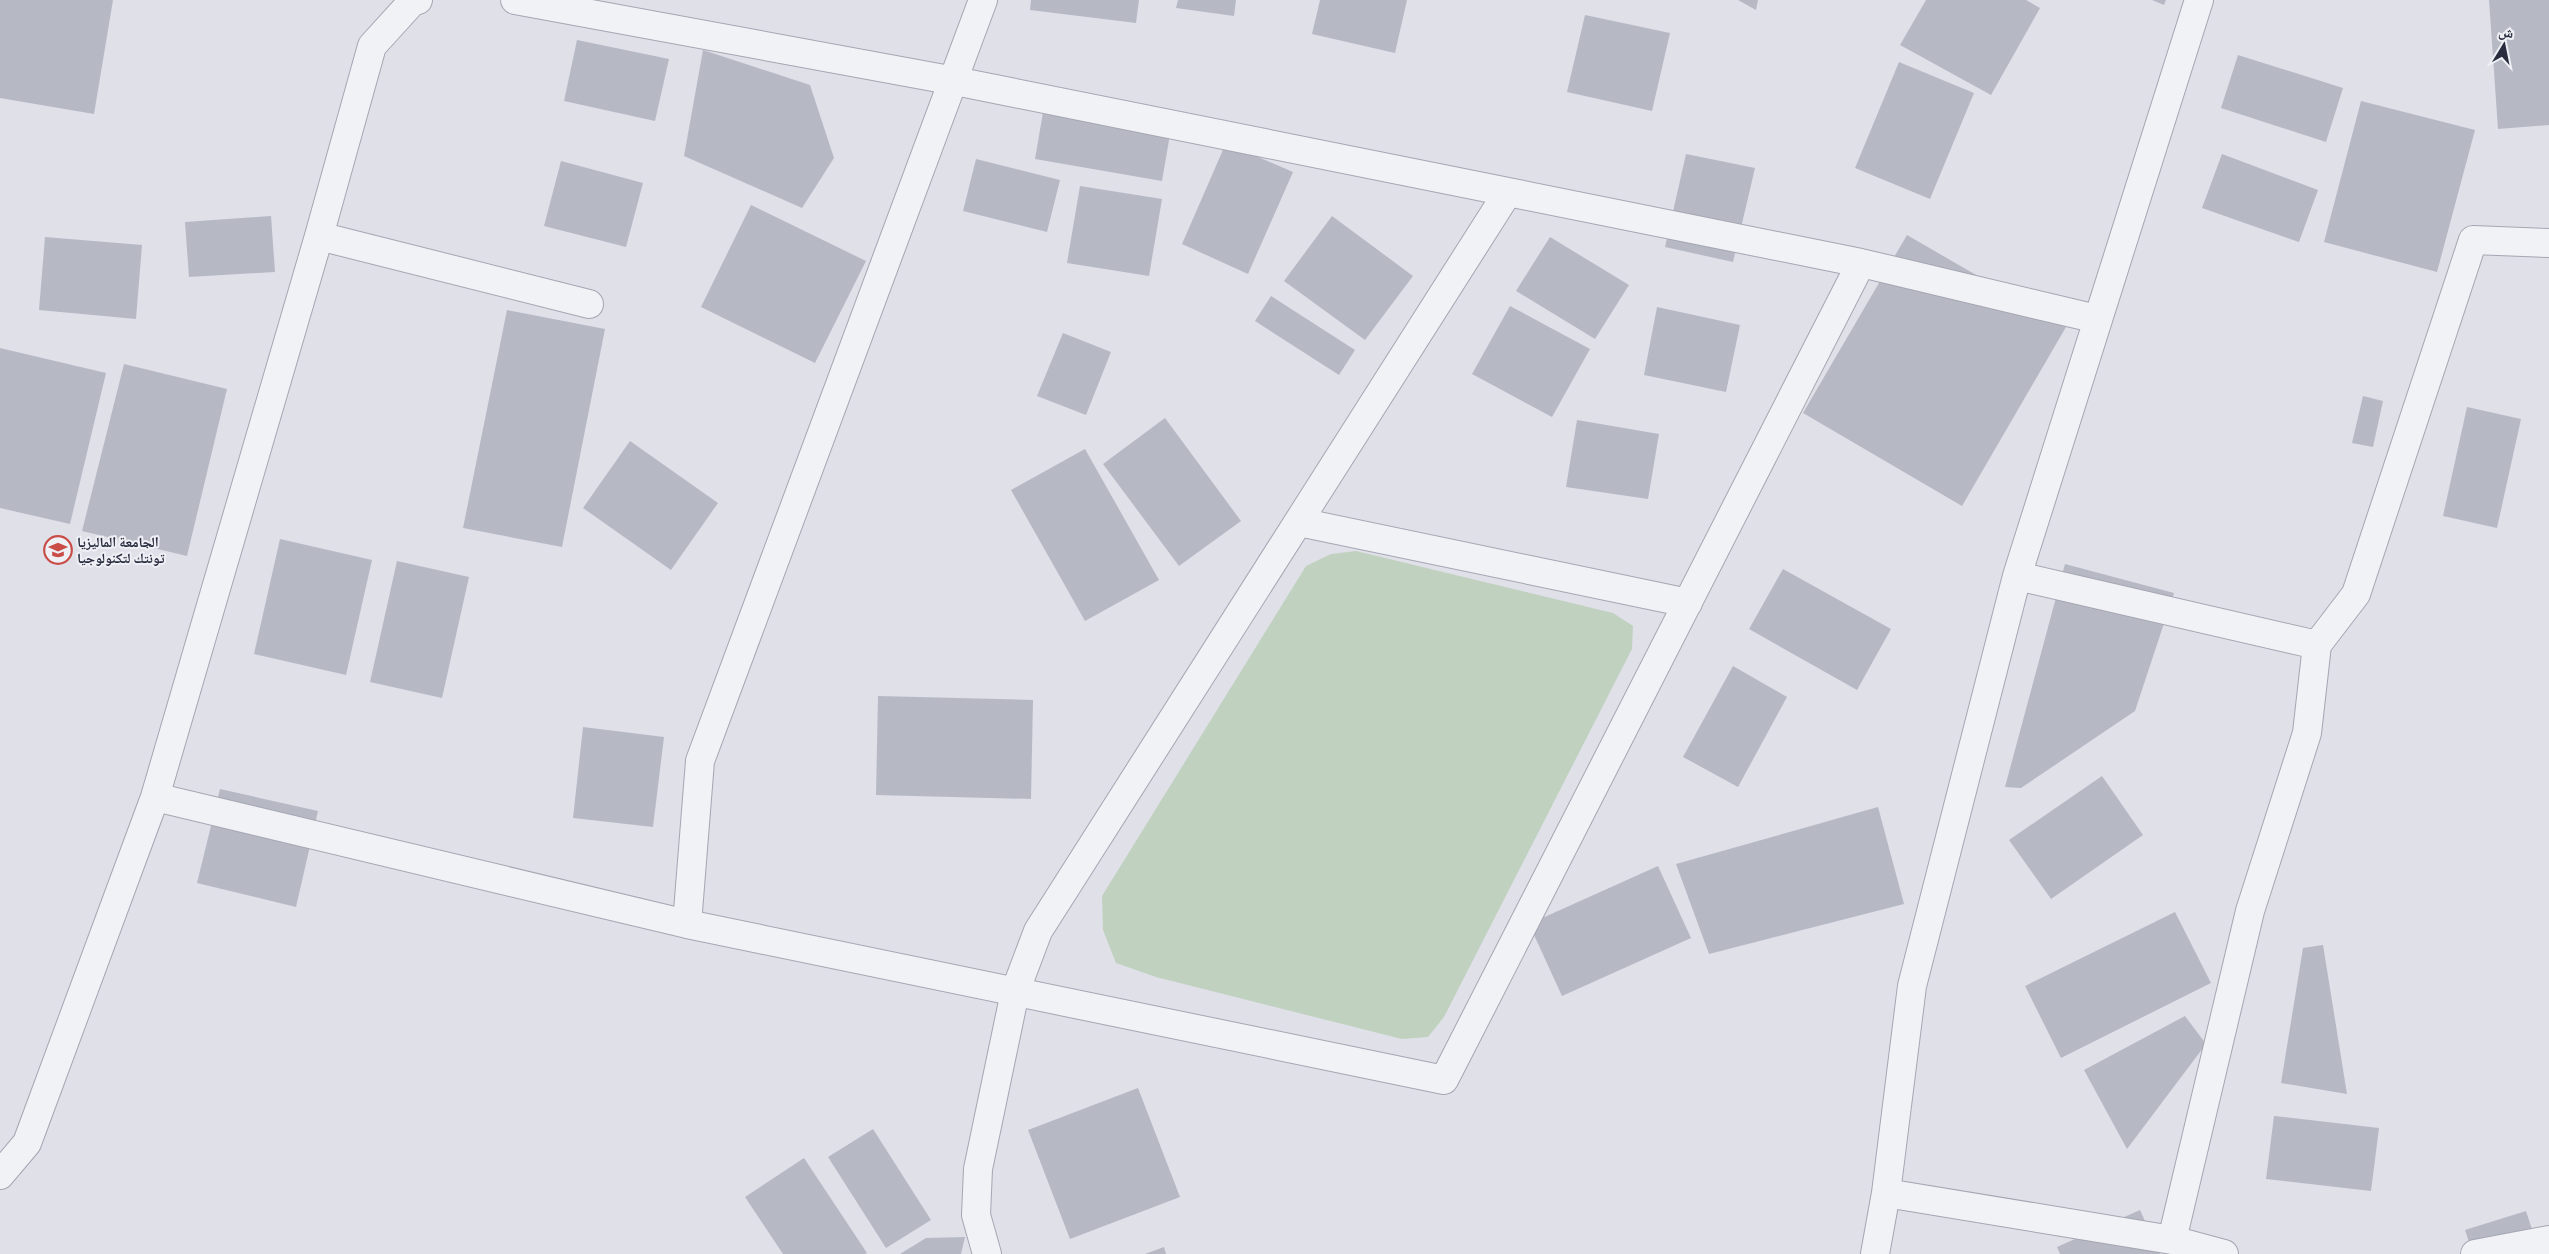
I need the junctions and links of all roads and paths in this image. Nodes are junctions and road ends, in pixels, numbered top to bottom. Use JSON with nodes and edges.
{"nodes":[{"id":1,"x":418,"y":0,"type":"edge"},
{"id":2,"x":515,"y":0,"type":"edge"},
{"id":3,"x":983,"y":0,"type":"edge"},
{"id":4,"x":2199,"y":0,"type":"edge"},
{"id":5,"x":955,"y":80,"type":"junction"},
{"id":6,"x":1508,"y":192,"type":"junction"},
{"id":7,"x":319,"y":236,"type":"junction"},
{"id":8,"x":2549,"y":243,"type":"edge"},
{"id":9,"x":1861,"y":263,"type":"junction"},
{"id":10,"x":589,"y":304,"type":"dead end"},
{"id":11,"x":2097,"y":319,"type":"junction"},
{"id":12,"x":1299,"y":522,"type":"junction"},
{"id":13,"x":2017,"y":576,"type":"junction"},
{"id":14,"x":1688,"y":603,"type":"junction"},
{"id":15,"x":2317,"y":645,"type":"junction"},
{"id":16,"x":155,"y":797,"type":"junction"},
{"id":17,"x":687,"y":924,"type":"junction"},
{"id":18,"x":1015,"y":992,"type":"junction"},
{"id":19,"x":0,"y":1175,"type":"edge"},
{"id":20,"x":1886,"y":1193,"type":"junction"},
{"id":21,"x":2172,"y":1240,"type":"junction"},
{"id":22,"x":2549,"y":1240,"type":"edge"},
{"id":23,"x":986,"y":1254,"type":"edge"},
{"id":24,"x":1875,"y":1254,"type":"edge"},
{"id":25,"x":2224,"y":1254,"type":"edge"},
{"id":26,"x":2475,"y":1254,"type":"edge"}],
"edges":[{"from":1,"to":7,"type":"street"},
{"from":2,"to":5,"type":"street"},
{"from":3,"to":5,"type":"street"},
{"from":4,"to":11,"type":"street"},
{"from":5,"to":6,"type":"street"},
{"from":5,"to":17,"type":"street"},
{"from":6,"to":9,"type":"street"},
{"from":6,"to":12,"type":"street"},
{"from":7,"to":10,"type":"street"},
{"from":7,"to":16,"type":"street"},
{"from":8,"to":15,"type":"street"},
{"from":9,"to":11,"type":"street"},
{"from":9,"to":14,"type":"street"},
{"from":11,"to":13,"type":"street"},
{"from":12,"to":14,"type":"street"},
{"from":12,"to":18,"type":"street"},
{"from":13,"to":15,"type":"street"},
{"from":13,"to":20,"type":"street"},
{"from":14,"to":18,"type":"street"},
{"from":15,"to":21,"type":"street"},
{"from":16,"to":17,"type":"street"},
{"from":16,"to":19,"type":"street"},
{"from":17,"to":18,"type":"street"},
{"from":18,"to":23,"type":"street"},
{"from":20,"to":21,"type":"street"},
{"from":20,"to":24,"type":"street"},
{"from":21,"to":25,"type":"street"},
{"from":22,"to":26,"type":"street"}]}
